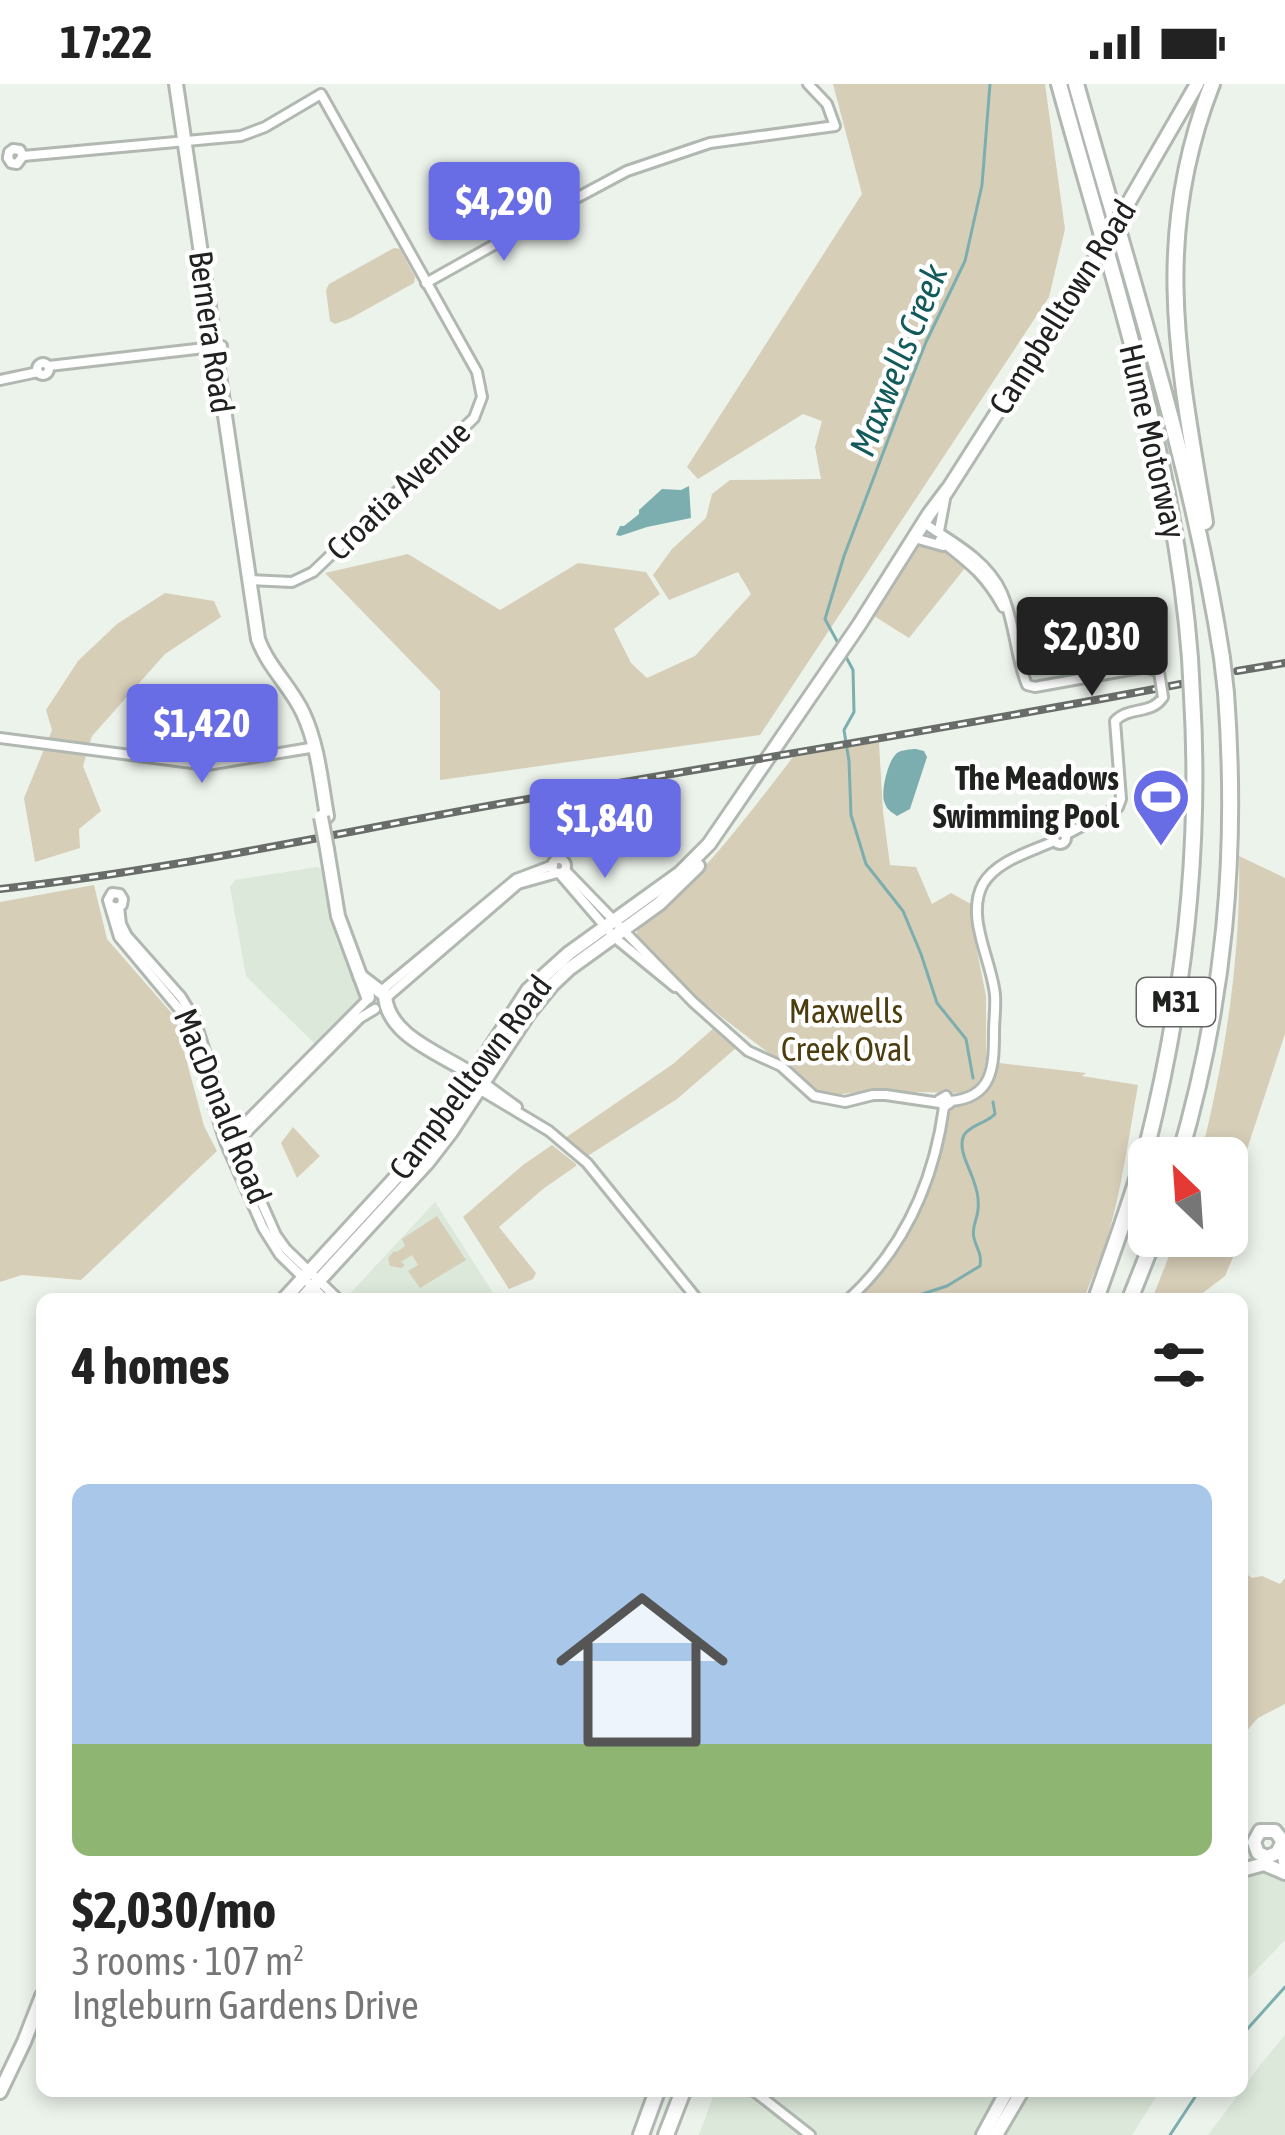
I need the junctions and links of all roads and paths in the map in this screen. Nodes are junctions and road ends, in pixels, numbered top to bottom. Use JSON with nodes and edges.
{"nodes":[{"id":1,"x":180,"y":84,"type":"edge"},
{"id":2,"x":808,"y":84,"type":"edge"},
{"id":3,"x":1058,"y":84,"type":"edge"},
{"id":4,"x":1076,"y":84,"type":"edge"},
{"id":5,"x":1194,"y":84,"type":"edge"},
{"id":6,"x":1212,"y":84,"type":"edge"},
{"id":7,"x":188,"y":141,"type":"junction"},
{"id":8,"x":4,"y":159,"type":"edge"},
{"id":9,"x":426,"y":283,"type":"junction"},
{"id":10,"x":218,"y":347,"type":"junction"},
{"id":11,"x":0,"y":380,"type":"edge"},
{"id":12,"x":925,"y":530,"type":"junction"},
{"id":13,"x":254,"y":587,"type":"junction"},
{"id":14,"x":1214,"y":609,"type":"junction"},
{"id":15,"x":1006,"y":613,"type":"junction"},
{"id":16,"x":0,"y":737,"type":"edge"},
{"id":17,"x":310,"y":741,"type":"junction"},
{"id":18,"x":558,"y":870,"type":"junction"},
{"id":19,"x":115,"y":907,"type":"dead end"},
{"id":20,"x":480,"y":916,"type":"junction"},
{"id":21,"x":614,"y":929,"type":"junction"},
{"id":22,"x":455,"y":930,"type":"junction"},
{"id":23,"x":377,"y":1000,"type":"junction"},
{"id":24,"x":409,"y":1035,"type":"junction"},
{"id":25,"x":422,"y":1051,"type":"junction"},
{"id":26,"x":320,"y":1059,"type":"junction"},
{"id":27,"x":289,"y":1080,"type":"junction"},
{"id":28,"x":475,"y":1081,"type":"junction"},
{"id":29,"x":945,"y":1104,"type":"junction"},
{"id":30,"x":1186,"y":1137,"type":"edge"},
{"id":31,"x":230,"y":1143,"type":"junction"},
{"id":32,"x":1147,"y":1257,"type":"edge"},
{"id":33,"x":311,"y":1279,"type":"junction"},
{"id":34,"x":292,"y":1293,"type":"edge"},
{"id":35,"x":305,"y":1293,"type":"edge"},
{"id":36,"x":321,"y":1293,"type":"edge"},
{"id":37,"x":330,"y":1293,"type":"edge"},
{"id":38,"x":692,"y":1293,"type":"edge"},
{"id":39,"x":854,"y":1293,"type":"edge"},
{"id":40,"x":1098,"y":1293,"type":"edge"},
{"id":41,"x":1132,"y":1293,"type":"edge"},
{"id":42,"x":1254,"y":1842,"type":"junction"},
{"id":43,"x":1281,"y":1844,"type":"junction"},
{"id":44,"x":1248,"y":1849,"type":"edge"},
{"id":45,"x":1266,"y":1857,"type":"junction"},
{"id":46,"x":1285,"y":1862,"type":"edge"},
{"id":47,"x":1248,"y":1866,"type":"edge"},
{"id":48,"x":1248,"y":1868,"type":"edge"},
{"id":49,"x":1285,"y":1872,"type":"edge"},
{"id":50,"x":36,"y":2012,"type":"edge"},
{"id":51,"x":0,"y":2092,"type":"edge"},
{"id":52,"x":655,"y":2097,"type":"edge"},
{"id":53,"x":682,"y":2097,"type":"edge"},
{"id":54,"x":762,"y":2097,"type":"edge"},
{"id":55,"x":1004,"y":2097,"type":"edge"},
{"id":56,"x":1019,"y":2097,"type":"edge"},
{"id":57,"x":640,"y":2135,"type":"edge"},
{"id":58,"x":670,"y":2135,"type":"edge"},
{"id":59,"x":810,"y":2135,"type":"edge"},
{"id":60,"x":983,"y":2135,"type":"edge"},
{"id":61,"x":997,"y":2135,"type":"edge"}],
"edges":[{"from":1,"to":7,"type":"main road","name":"Bernera Road"},
{"from":2,"to":9,"type":"street"},
{"from":3,"to":40,"type":"highway","name":"Hume Motorway","number":"M31","bridge":true},
{"from":4,"to":14,"type":"highway","name":"Hume Motorway","number":"M31"},
{"from":5,"to":12,"type":"main road","name":"Campbelltown Road","bridge":true},
{"from":6,"to":14,"type":"highway"},
{"from":7,"to":8,"type":"street"},
{"from":7,"to":9,"type":"street","name":"Croatia Avenue"},
{"from":7,"to":10,"type":"main road","name":"Bernera Road"},
{"from":9,"to":13,"type":"street","name":"Croatia Avenue"},
{"from":10,"to":11,"type":"street"},
{"from":10,"to":13,"type":"main road","name":"Bernera Road"},
{"from":12,"to":15,"type":"street"},
{"from":12,"to":15,"type":"street"},
{"from":12,"to":21,"type":"main road","name":"Campbelltown Road"},
{"from":13,"to":17,"type":"main road","name":"Bernera Road"},
{"from":14,"to":30,"type":"highway","name":"Hume Motorway","number":"M31","bridge":true},
{"from":15,"to":29,"type":"street","bridge":true},
{"from":16,"to":17,"type":"street"},
{"from":17,"to":23,"type":"main road","name":"Bernera Road","bridge":true},
{"from":18,"to":20,"type":"street"},
{"from":18,"to":21,"type":"street"},
{"from":18,"to":22,"type":"street"},
{"from":19,"to":31,"type":"street","name":"MacDonald Road"},
{"from":20,"to":22,"type":"street"},
{"from":20,"to":23,"type":"street"},
{"from":21,"to":28,"type":"main road","name":"Campbelltown Road"},
{"from":21,"to":29,"type":"street"},
{"from":22,"to":23,"type":"street"},
{"from":23,"to":24,"type":"main road"},
{"from":23,"to":25,"type":"main road"},
{"from":23,"to":26,"type":"street"},
{"from":23,"to":27,"type":"street"},
{"from":24,"to":25,"type":"main road"},
{"from":24,"to":28,"type":"main road"},
{"from":25,"to":28,"type":"main road"},
{"from":26,"to":27,"type":"street"},
{"from":26,"to":31,"type":"street"},
{"from":27,"to":31,"type":"street"},
{"from":28,"to":33,"type":"main road","name":"Campbelltown Road"},
{"from":28,"to":38,"type":"street"},
{"from":29,"to":39,"type":"street"},
{"from":31,"to":33,"type":"street","name":"MacDonald Road"},
{"from":32,"to":41,"type":"highway"},
{"from":33,"to":34,"type":"main road","name":"Campbelltown Road"},
{"from":33,"to":35,"type":"main road","name":"Campbelltown Road"},
{"from":33,"to":36,"type":"street","name":"MacDonald Road"},
{"from":33,"to":37,"type":"street","name":"MacDonald Road"},
{"from":42,"to":43,"type":"main road"},
{"from":42,"to":44,"type":"main road"},
{"from":42,"to":45,"type":"main road"},
{"from":43,"to":45,"type":"main road"},
{"from":43,"to":46,"type":"main road"},
{"from":45,"to":47,"type":"main road"},
{"from":45,"to":49,"type":"main road"},
{"from":48,"to":49,"type":"main road"},
{"from":50,"to":51,"type":"main road"},
{"from":52,"to":57,"type":"highway"},
{"from":53,"to":58,"type":"highway"},
{"from":54,"to":59,"type":"street"},
{"from":55,"to":60,"type":"main road"},
{"from":56,"to":61,"type":"main road"}]}
